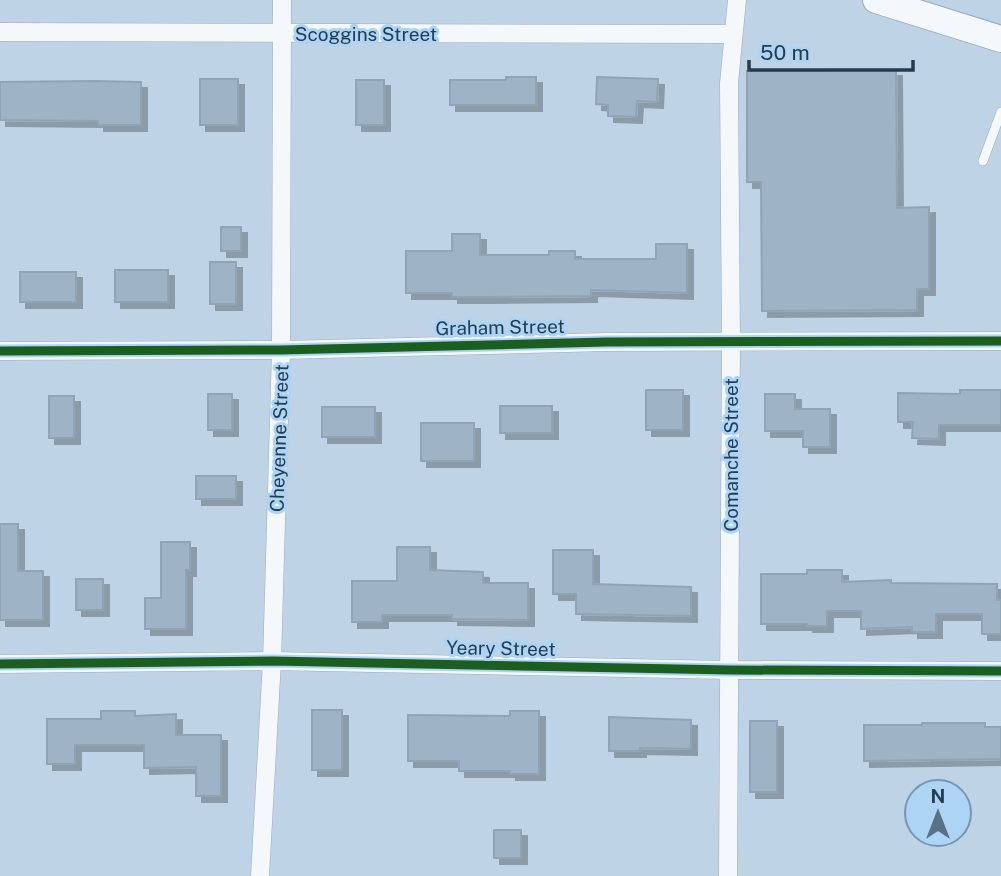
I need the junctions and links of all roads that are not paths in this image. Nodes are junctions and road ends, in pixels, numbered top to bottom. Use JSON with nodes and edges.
{"nodes":[{"id":1,"x":282,"y":0,"type":"edge"},
{"id":2,"x":737,"y":0,"type":"edge"},
{"id":3,"x":876,"y":0,"type":"edge"},
{"id":4,"x":0,"y":32,"type":"edge"},
{"id":5,"x":281,"y":33,"type":"junction"},
{"id":6,"x":733,"y":34,"type":"junction"},
{"id":7,"x":1001,"y":39,"type":"edge"},
{"id":8,"x":1001,"y":112,"type":"edge"},
{"id":9,"x":983,"y":161,"type":"dead end"},
{"id":10,"x":1001,"y":341,"type":"edge"},
{"id":11,"x":731,"y":342,"type":"junction"},
{"id":12,"x":281,"y":350,"type":"junction"},
{"id":13,"x":0,"y":351,"type":"edge"},
{"id":14,"x":272,"y":661,"type":"junction"},
{"id":15,"x":0,"y":664,"type":"edge"},
{"id":16,"x":730,"y":670,"type":"junction"},
{"id":17,"x":1001,"y":671,"type":"edge"},
{"id":18,"x":260,"y":876,"type":"edge"},
{"id":19,"x":728,"y":876,"type":"edge"}],
"edges":[{"from":1,"to":5,"type":"street","name":"Cheyenne Street"},
{"from":2,"to":6,"type":"street","name":"Comanche Street"},
{"from":3,"to":7,"type":"main road"},
{"from":4,"to":5,"type":"street","name":"Scoggins Street"},
{"from":5,"to":6,"type":"street","name":"Scoggins Street"},
{"from":5,"to":12,"type":"street","name":"Cheyenne Street"},
{"from":6,"to":11,"type":"street","name":"Comanche Street"},
{"from":8,"to":9,"type":"lane"},
{"from":10,"to":11,"type":"street","name":"Graham Street"},
{"from":11,"to":12,"type":"street","name":"Graham Street"},
{"from":11,"to":16,"type":"street","name":"Comanche Street"},
{"from":12,"to":13,"type":"street","name":"Graham Street"},
{"from":12,"to":14,"type":"street","name":"Cheyenne Street"},
{"from":14,"to":15,"type":"street","name":"Yeary Street"},
{"from":14,"to":16,"type":"street","name":"Yeary Street"},
{"from":14,"to":18,"type":"street","name":"Cheyenne Street"},
{"from":16,"to":17,"type":"street","name":"Yeary Street"},
{"from":16,"to":19,"type":"street","name":"Comanche Street"}]}
